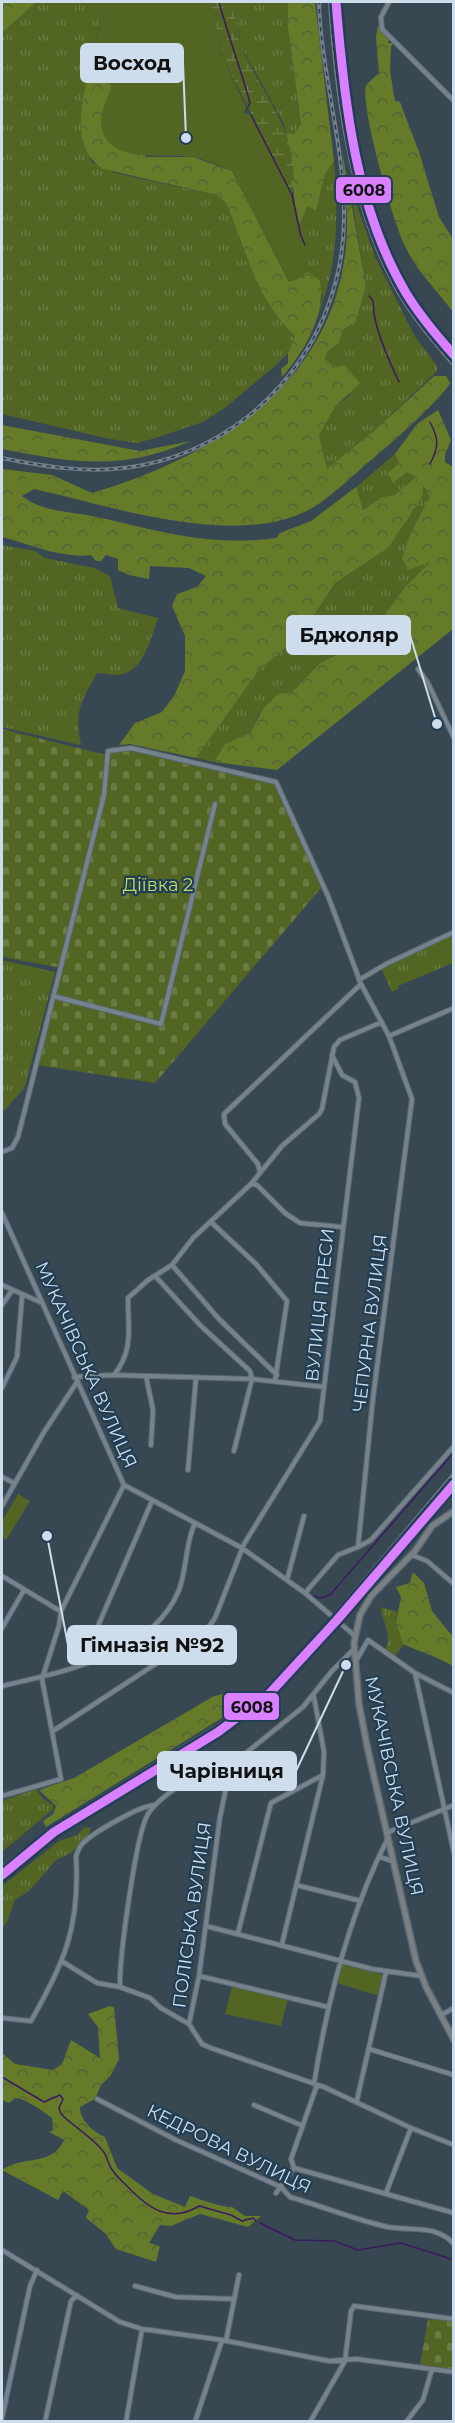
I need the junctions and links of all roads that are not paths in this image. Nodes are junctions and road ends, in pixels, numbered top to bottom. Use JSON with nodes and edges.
{"nodes":[{"id":1,"x":389,"y":2,"type":"edge"},
{"id":2,"x":453,"y":101,"type":"edge"},
{"id":3,"x":418,"y":669,"type":"dead end"},
{"id":4,"x":453,"y":738,"type":"edge"},
{"id":5,"x":215,"y":804,"type":"dead end"},
{"id":6,"x":453,"y":932,"type":"edge"},
{"id":7,"x":360,"y":982,"type":"junction"},
{"id":8,"x":53,"y":996,"type":"junction"},
{"id":9,"x":453,"y":1008,"type":"edge"},
{"id":10,"x":381,"y":1022,"type":"junction"},
{"id":11,"x":389,"y":1035,"type":"junction"},
{"id":12,"x":332,"y":1055,"type":"junction"},
{"id":13,"x":2,"y":1152,"type":"edge"},
{"id":14,"x":260,"y":1172,"type":"junction"},
{"id":15,"x":251,"y":1184,"type":"junction"},
{"id":16,"x":2,"y":1214,"type":"edge"},
{"id":17,"x":211,"y":1222,"type":"junction"},
{"id":18,"x":342,"y":1227,"type":"junction"},
{"id":19,"x":172,"y":1265,"type":"junction"},
{"id":20,"x":156,"y":1277,"type":"junction"},
{"id":21,"x":2,"y":1285,"type":"edge"},
{"id":22,"x":11,"y":1292,"type":"junction"},
{"id":23,"x":22,"y":1296,"type":"junction"},
{"id":24,"x":41,"y":1302,"type":"junction"},
{"id":25,"x":2,"y":1305,"type":"edge"},
{"id":26,"x":114,"y":1375,"type":"junction"},
{"id":27,"x":276,"y":1375,"type":"junction"},
{"id":28,"x":146,"y":1376,"type":"junction"},
{"id":29,"x":74,"y":1377,"type":"junction"},
{"id":30,"x":196,"y":1378,"type":"junction"},
{"id":31,"x":252,"y":1379,"type":"junction"},
{"id":32,"x":275,"y":1381,"type":"junction"},
{"id":33,"x":77,"y":1382,"type":"junction"},
{"id":34,"x":324,"y":1387,"type":"junction"},
{"id":35,"x":2,"y":1388,"type":"edge"},
{"id":36,"x":151,"y":1445,"type":"dead end"},
{"id":37,"x":453,"y":1446,"type":"edge"},
{"id":38,"x":234,"y":1451,"type":"dead end"},
{"id":39,"x":188,"y":1470,"type":"dead end"},
{"id":40,"x":2,"y":1477,"type":"edge"},
{"id":41,"x":14,"y":1483,"type":"junction"},
{"id":42,"x":124,"y":1485,"type":"junction"},
{"id":43,"x":152,"y":1501,"type":"junction"},
{"id":44,"x":2,"y":1505,"type":"edge"},
{"id":45,"x":453,"y":1511,"type":"edge"},
{"id":46,"x":304,"y":1516,"type":"dead end"},
{"id":47,"x":195,"y":1523,"type":"junction"},
{"id":48,"x":358,"y":1547,"type":"junction"},
{"id":49,"x":242,"y":1548,"type":"junction"},
{"id":50,"x":412,"y":1555,"type":"junction"},
{"id":51,"x":2,"y":1576,"type":"edge"},
{"id":52,"x":286,"y":1580,"type":"junction"},
{"id":53,"x":453,"y":1584,"type":"edge"},
{"id":54,"x":24,"y":1590,"type":"junction"},
{"id":55,"x":305,"y":1593,"type":"junction"},
{"id":56,"x":61,"y":1611,"type":"junction"},
{"id":57,"x":2,"y":1628,"type":"edge"},
{"id":58,"x":355,"y":1636,"type":"junction"},
{"id":59,"x":354,"y":1649,"type":"junction"},
{"id":60,"x":82,"y":1663,"type":"junction"},
{"id":61,"x":354,"y":1664,"type":"junction"},
{"id":62,"x":416,"y":1673,"type":"junction"},
{"id":63,"x":43,"y":1676,"type":"junction"},
{"id":64,"x":2,"y":1686,"type":"edge"},
{"id":65,"x":453,"y":1693,"type":"edge"},
{"id":66,"x":314,"y":1696,"type":"junction"},
{"id":67,"x":53,"y":1731,"type":"junction"},
{"id":68,"x":246,"y":1753,"type":"junction"},
{"id":69,"x":323,"y":1775,"type":"junction"},
{"id":70,"x":2,"y":1796,"type":"edge"},
{"id":71,"x":155,"y":1805,"type":"junction"},
{"id":72,"x":453,"y":1805,"type":"edge"},
{"id":73,"x":444,"y":1807,"type":"junction"},
{"id":74,"x":386,"y":1833,"type":"junction"},
{"id":75,"x":387,"y":1840,"type":"junction"},
{"id":76,"x":453,"y":1853,"type":"edge"},
{"id":77,"x":380,"y":1857,"type":"junction"},
{"id":78,"x":392,"y":1861,"type":"junction"},
{"id":79,"x":296,"y":1884,"type":"junction"},
{"id":80,"x":361,"y":1901,"type":"junction"},
{"id":81,"x":206,"y":1926,"type":"junction"},
{"id":82,"x":238,"y":1933,"type":"junction"},
{"id":83,"x":282,"y":1944,"type":"junction"},
{"id":84,"x":342,"y":1960,"type":"junction"},
{"id":85,"x":63,"y":1962,"type":"junction"},
{"id":86,"x":386,"y":1972,"type":"junction"},
{"id":87,"x":199,"y":1976,"type":"junction"},
{"id":88,"x":421,"y":1976,"type":"junction"},
{"id":89,"x":120,"y":1987,"type":"junction"},
{"id":90,"x":328,"y":2007,"type":"junction"},
{"id":91,"x":453,"y":2008,"type":"edge"},
{"id":92,"x":441,"y":2015,"type":"junction"},
{"id":93,"x":2,"y":2018,"type":"edge"},
{"id":94,"x":189,"y":2024,"type":"junction"},
{"id":95,"x":453,"y":2040,"type":"edge"},
{"id":96,"x":369,"y":2049,"type":"junction"},
{"id":97,"x":453,"y":2075,"type":"edge"},
{"id":98,"x":315,"y":2085,"type":"junction"},
{"id":99,"x":97,"y":2099,"type":"dead end"},
{"id":100,"x":357,"y":2100,"type":"junction"},
{"id":101,"x":254,"y":2105,"type":"dead end"},
{"id":102,"x":303,"y":2126,"type":"junction"},
{"id":103,"x":411,"y":2128,"type":"junction"},
{"id":104,"x":453,"y":2145,"type":"edge"},
{"id":105,"x":294,"y":2168,"type":"junction"},
{"id":106,"x":281,"y":2187,"type":"junction"},
{"id":107,"x":276,"y":2193,"type":"dead end"},
{"id":108,"x":386,"y":2193,"type":"junction"},
{"id":109,"x":453,"y":2214,"type":"edge"},
{"id":110,"x":453,"y":2244,"type":"edge"},
{"id":111,"x":2,"y":2250,"type":"edge"},
{"id":112,"x":37,"y":2270,"type":"junction"},
{"id":113,"x":239,"y":2275,"type":"dead end"},
{"id":114,"x":135,"y":2286,"type":"dead end"},
{"id":115,"x":77,"y":2295,"type":"junction"},
{"id":116,"x":234,"y":2299,"type":"junction"},
{"id":117,"x":453,"y":2319,"type":"edge"},
{"id":118,"x":142,"y":2329,"type":"junction"},
{"id":119,"x":224,"y":2341,"type":"junction"},
{"id":120,"x":345,"y":2361,"type":"junction"},
{"id":121,"x":432,"y":2369,"type":"junction"},
{"id":122,"x":453,"y":2372,"type":"edge"},
{"id":123,"x":2,"y":2418,"type":"edge"},
{"id":124,"x":45,"y":2421,"type":"edge"},
{"id":125,"x":126,"y":2421,"type":"edge"},
{"id":126,"x":195,"y":2421,"type":"edge"},
{"id":127,"x":310,"y":2421,"type":"edge"},
{"id":128,"x":406,"y":2421,"type":"edge"}],
"edges":[{"from":1,"to":2,"type":"street"},
{"from":3,"to":4,"type":"street"},
{"from":5,"to":8,"type":"street"},
{"from":6,"to":7,"type":"street"},
{"from":7,"to":8,"type":"street","name":"ЧЕПУРНА ВУЛИЦЯ"},
{"from":7,"to":10,"type":"street","name":"ЧЕПУРНА ВУЛИЦЯ"},
{"from":7,"to":14,"type":"street"},
{"from":8,"to":13,"type":"street"},
{"from":9,"to":11,"type":"street"},
{"from":10,"to":11,"type":"street","name":"ЧЕПУРНА ВУЛИЦЯ"},
{"from":10,"to":12,"type":"street"},
{"from":11,"to":48,"type":"street","name":"ЧЕПУРНА ВУЛИЦЯ"},
{"from":12,"to":14,"type":"street"},
{"from":12,"to":18,"type":"street","name":"ВУЛИЦЯ ПРЕСИ"},
{"from":14,"to":15,"type":"street"},
{"from":15,"to":17,"type":"street"},
{"from":15,"to":18,"type":"street"},
{"from":16,"to":24,"type":"street","name":"МУКАЧІВСЬКА ВУЛИЦЯ"},
{"from":17,"to":19,"type":"street"},
{"from":17,"to":27,"type":"street"},
{"from":18,"to":34,"type":"street","name":"ВУЛИЦЯ ПРЕСИ"},
{"from":19,"to":20,"type":"street"},
{"from":19,"to":27,"type":"street"},
{"from":20,"to":26,"type":"street"},
{"from":20,"to":31,"type":"street"},
{"from":21,"to":22,"type":"street"},
{"from":22,"to":23,"type":"street"},
{"from":22,"to":25,"type":"street"},
{"from":23,"to":24,"type":"street"},
{"from":23,"to":35,"type":"street"},
{"from":24,"to":29,"type":"street","name":"МУКАЧІВСЬКА ВУЛИЦЯ"},
{"from":26,"to":28,"type":"street"},
{"from":26,"to":29,"type":"street"},
{"from":27,"to":32,"type":"street"},
{"from":28,"to":30,"type":"street"},
{"from":28,"to":36,"type":"street"},
{"from":29,"to":33,"type":"street","name":"МУКАЧІВСЬКА ВУЛИЦЯ"},
{"from":30,"to":31,"type":"street"},
{"from":30,"to":39,"type":"street"},
{"from":31,"to":32,"type":"street"},
{"from":31,"to":38,"type":"street"},
{"from":32,"to":34,"type":"street"},
{"from":33,"to":41,"type":"street"},
{"from":33,"to":42,"type":"street","name":"МУКАЧІВСЬКА ВУЛИЦЯ"},
{"from":34,"to":49,"type":"street","name":"ВУЛИЦЯ ПРЕСИ"},
{"from":37,"to":48,"type":"street"},
{"from":40,"to":41,"type":"street"},
{"from":41,"to":44,"type":"street"},
{"from":42,"to":43,"type":"street","name":"МУКАЧІВСЬКА ВУЛИЦЯ"},
{"from":42,"to":56,"type":"street"},
{"from":43,"to":47,"type":"street","name":"МУКАЧІВСЬКА ВУЛИЦЯ"},
{"from":43,"to":60,"type":"street"},
{"from":45,"to":50,"type":"street"},
{"from":46,"to":52,"type":"street"},
{"from":47,"to":49,"type":"street","name":"МУКАЧІВСЬКА ВУЛИЦЯ"},
{"from":47,"to":60,"type":"street"},
{"from":48,"to":55,"type":"street"},
{"from":49,"to":52,"type":"street","name":"МУКАЧІВСЬКА ВУЛИЦЯ"},
{"from":49,"to":67,"type":"street","name":"ВУЛИЦЯ ПРЕСИ"},
{"from":50,"to":53,"type":"street"},
{"from":50,"to":58,"type":"street"},
{"from":51,"to":54,"type":"street"},
{"from":52,"to":55,"type":"street","name":"МУКАЧІВСЬКА ВУЛИЦЯ"},
{"from":54,"to":56,"type":"street"},
{"from":54,"to":57,"type":"street"},
{"from":55,"to":58,"type":"street","name":"МУКАЧІВСЬКА ВУЛИЦЯ"},
{"from":56,"to":63,"type":"street"},
{"from":58,"to":59,"type":"street","name":"МУКАЧІВСЬКА ВУЛИЦЯ"},
{"from":59,"to":61,"type":"street","name":"МУКАЧІВСЬКА ВУЛИЦЯ"},
{"from":59,"to":66,"type":"street","name":"ПОЛІСЬКА ВУЛИЦЯ"},
{"from":60,"to":63,"type":"street"},
{"from":61,"to":62,"type":"street"},
{"from":61,"to":74,"type":"street","name":"МУКАЧІВСЬКА ВУЛИЦЯ"},
{"from":62,"to":65,"type":"street"},
{"from":62,"to":73,"type":"street"},
{"from":63,"to":64,"type":"street"},
{"from":63,"to":67,"type":"street"},
{"from":66,"to":68,"type":"street","name":"ПОЛІСЬКА ВУЛИЦЯ"},
{"from":66,"to":69,"type":"street"},
{"from":67,"to":70,"type":"street"},
{"from":68,"to":71,"type":"street"},
{"from":68,"to":81,"type":"street","name":"ПОЛІСЬКА ВУЛИЦЯ"},
{"from":69,"to":79,"type":"street"},
{"from":69,"to":82,"type":"street"},
{"from":71,"to":85,"type":"street"},
{"from":71,"to":89,"type":"street"},
{"from":72,"to":73,"type":"street"},
{"from":73,"to":74,"type":"street"},
{"from":73,"to":76,"type":"street"},
{"from":74,"to":75,"type":"street","name":"МУКАЧІВСЬКА ВУЛИЦЯ"},
{"from":75,"to":77,"type":"street"},
{"from":75,"to":78,"type":"street","name":"МУКАЧІВСЬКА ВУЛИЦЯ"},
{"from":77,"to":78,"type":"street"},
{"from":77,"to":80,"type":"street"},
{"from":78,"to":88,"type":"street","name":"МУКАЧІВСЬКА ВУЛИЦЯ"},
{"from":79,"to":80,"type":"street"},
{"from":79,"to":83,"type":"street"},
{"from":80,"to":84,"type":"street"},
{"from":81,"to":82,"type":"street"},
{"from":81,"to":87,"type":"street","name":"ПОЛІСЬКА ВУЛИЦЯ"},
{"from":82,"to":83,"type":"street"},
{"from":83,"to":84,"type":"street"},
{"from":84,"to":86,"type":"street"},
{"from":84,"to":90,"type":"street"},
{"from":85,"to":89,"type":"street"},
{"from":85,"to":93,"type":"street"},
{"from":86,"to":88,"type":"street"},
{"from":86,"to":96,"type":"street"},
{"from":87,"to":90,"type":"street"},
{"from":87,"to":94,"type":"street","name":"ПОЛІСЬКА ВУЛИЦЯ"},
{"from":88,"to":92,"type":"street","name":"МУКАЧІВСЬКА ВУЛИЦЯ"},
{"from":89,"to":94,"type":"street"},
{"from":90,"to":98,"type":"street"},
{"from":91,"to":92,"type":"street"},
{"from":92,"to":95,"type":"street","name":"МУКАЧІВСЬКА ВУЛИЦЯ"},
{"from":94,"to":98,"type":"street","name":"ПОЛІСЬКА ВУЛИЦЯ"},
{"from":96,"to":97,"type":"street"},
{"from":96,"to":100,"type":"street"},
{"from":98,"to":100,"type":"street","name":"ПОЛІСЬКА ВУЛИЦЯ"},
{"from":98,"to":102,"type":"street"},
{"from":99,"to":106,"type":"street","name":"КЕДРОВА ВУЛИЦЯ"},
{"from":100,"to":103,"type":"street","name":"ПОЛІСЬКА ВУЛИЦЯ"},
{"from":101,"to":102,"type":"street"},
{"from":102,"to":105,"type":"street"},
{"from":103,"to":104,"type":"street","name":"ПОЛІСЬКА ВУЛИЦЯ"},
{"from":103,"to":108,"type":"street"},
{"from":105,"to":106,"type":"street"},
{"from":105,"to":108,"type":"street"},
{"from":106,"to":107,"type":"street"},
{"from":106,"to":110,"type":"street","name":"КЕДРОВА ВУЛИЦЯ"},
{"from":108,"to":109,"type":"street"},
{"from":111,"to":112,"type":"street"},
{"from":112,"to":115,"type":"street"},
{"from":112,"to":123,"type":"street"},
{"from":113,"to":116,"type":"street"},
{"from":114,"to":116,"type":"street"},
{"from":115,"to":118,"type":"street"},
{"from":115,"to":124,"type":"street"},
{"from":116,"to":119,"type":"street"},
{"from":117,"to":120,"type":"street"},
{"from":118,"to":119,"type":"street"},
{"from":118,"to":125,"type":"street"},
{"from":119,"to":120,"type":"street"},
{"from":119,"to":126,"type":"street"},
{"from":120,"to":121,"type":"street"},
{"from":120,"to":127,"type":"street"},
{"from":121,"to":122,"type":"street"},
{"from":121,"to":128,"type":"street"}]}
